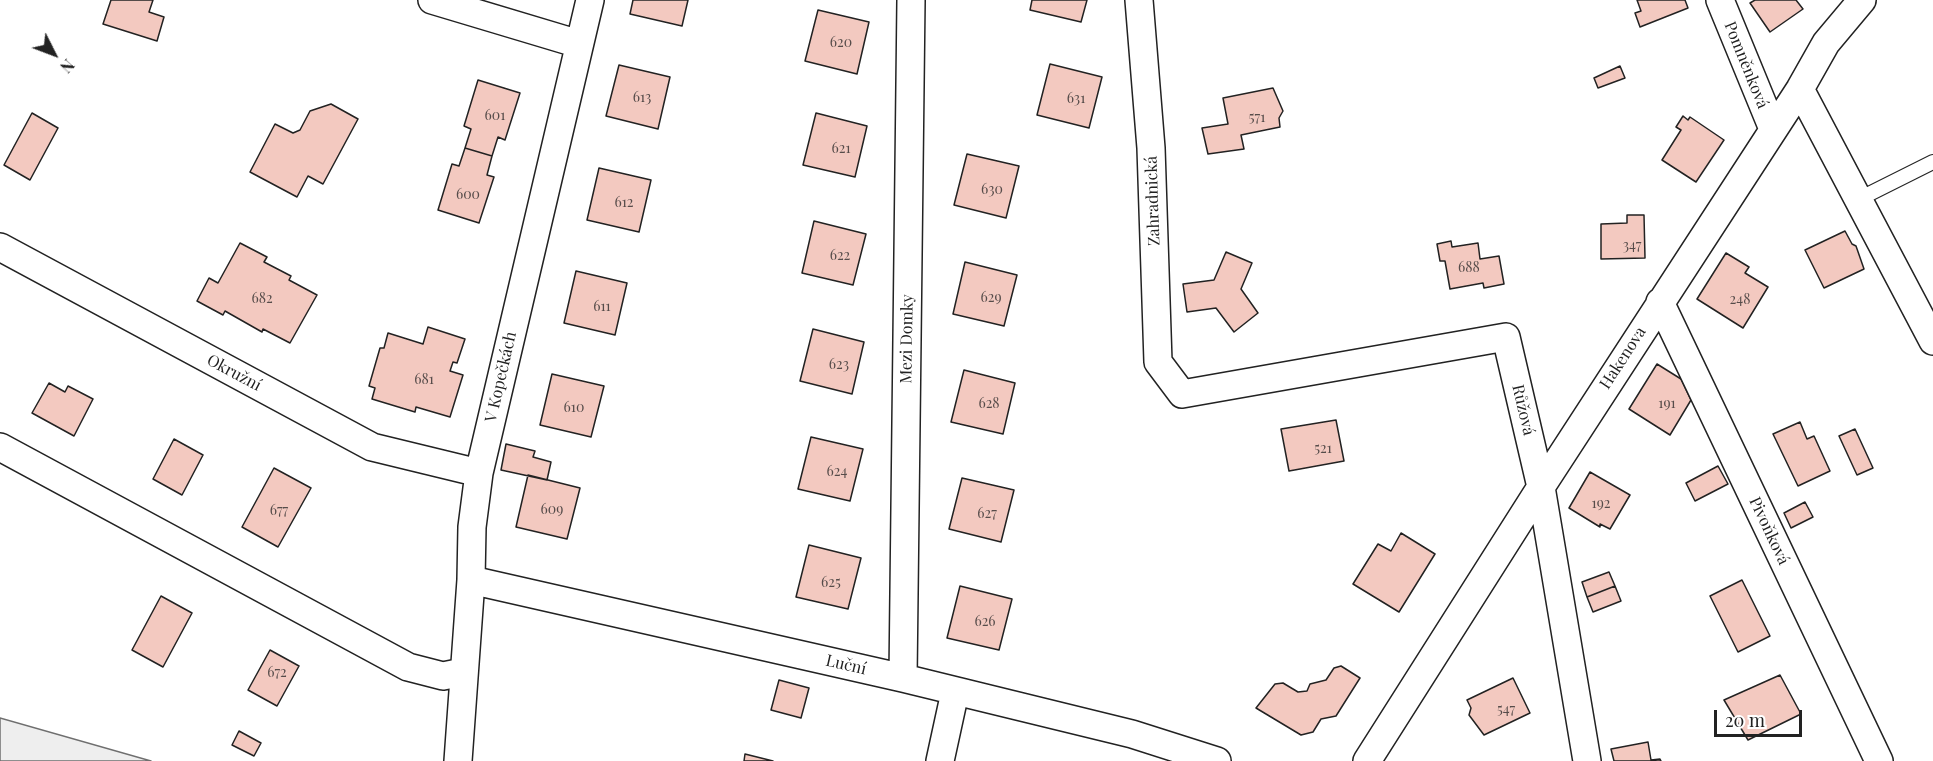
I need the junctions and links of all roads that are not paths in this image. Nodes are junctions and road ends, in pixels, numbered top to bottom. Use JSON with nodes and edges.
{"nodes":[{"id":1,"x":432,"y":0,"type":"edge"},
{"id":2,"x":590,"y":0,"type":"edge"},
{"id":3,"x":911,"y":0,"type":"edge"},
{"id":4,"x":1139,"y":0,"type":"edge"},
{"id":5,"x":1720,"y":0,"type":"edge"},
{"id":6,"x":1862,"y":0,"type":"edge"},
{"id":7,"x":579,"y":44,"type":"junction"},
{"id":8,"x":1800,"y":89,"type":"junction"},
{"id":9,"x":1773,"y":129,"type":"junction"},
{"id":10,"x":1933,"y":162,"type":"edge"},
{"id":11,"x":1858,"y":199,"type":"junction"},
{"id":12,"x":0,"y":247,"type":"edge"},
{"id":13,"x":1660,"y":302,"type":"junction"},
{"id":14,"x":1933,"y":341,"type":"edge"},
{"id":15,"x":1182,"y":394,"type":"joint"},
{"id":16,"x":0,"y":447,"type":"edge"},
{"id":17,"x":479,"y":473,"type":"junction"},
{"id":18,"x":1541,"y":487,"type":"junction"},
{"id":19,"x":471,"y":580,"type":"junction"},
{"id":20,"x":463,"y":672,"type":"junction"},
{"id":21,"x":903,"y":678,"type":"junction"},
{"id":22,"x":955,"y":692,"type":"junction"},
{"id":23,"x":458,"y":761,"type":"edge"},
{"id":24,"x":940,"y":761,"type":"edge"},
{"id":25,"x":1217,"y":761,"type":"edge"},
{"id":26,"x":1367,"y":761,"type":"edge"},
{"id":27,"x":1587,"y":761,"type":"edge"},
{"id":28,"x":1879,"y":761,"type":"edge"}],
"edges":[{"from":1,"to":7,"type":"street"},
{"from":2,"to":7,"type":"street","name":"V Kopečkách"},
{"from":3,"to":21,"type":"street","name":"Mezi Domky"},
{"from":4,"to":15,"type":"street","name":"Zahradnická"},
{"from":5,"to":9,"type":"street","name":"Pomněnková"},
{"from":6,"to":8,"type":"street","name":"Hakenova"},
{"from":7,"to":17,"type":"street","name":"V Kopečkách"},
{"from":8,"to":9,"type":"street","name":"Hakenova"},
{"from":8,"to":11,"type":"street"},
{"from":9,"to":13,"type":"street","name":"Hakenova"},
{"from":10,"to":11,"type":"lane"},
{"from":11,"to":14,"type":"street"},
{"from":12,"to":17,"type":"street","name":"Okružní"},
{"from":13,"to":18,"type":"street","name":"Hakenova"},
{"from":13,"to":28,"type":"street","name":"Pivoňková"},
{"from":15,"to":18,"type":"street","name":"Růžová"},
{"from":16,"to":20,"type":"street"},
{"from":17,"to":19,"type":"street","name":"V Kopečkách"},
{"from":18,"to":26,"type":"street"},
{"from":18,"to":27,"type":"street"},
{"from":19,"to":20,"type":"street","name":"V Kopečkách"},
{"from":19,"to":21,"type":"street","name":"Luční"},
{"from":20,"to":23,"type":"street","name":"V Kopečkách"},
{"from":21,"to":22,"type":"street","name":"Luční"},
{"from":22,"to":24,"type":"street"},
{"from":22,"to":25,"type":"street","name":"Luční"}]}
